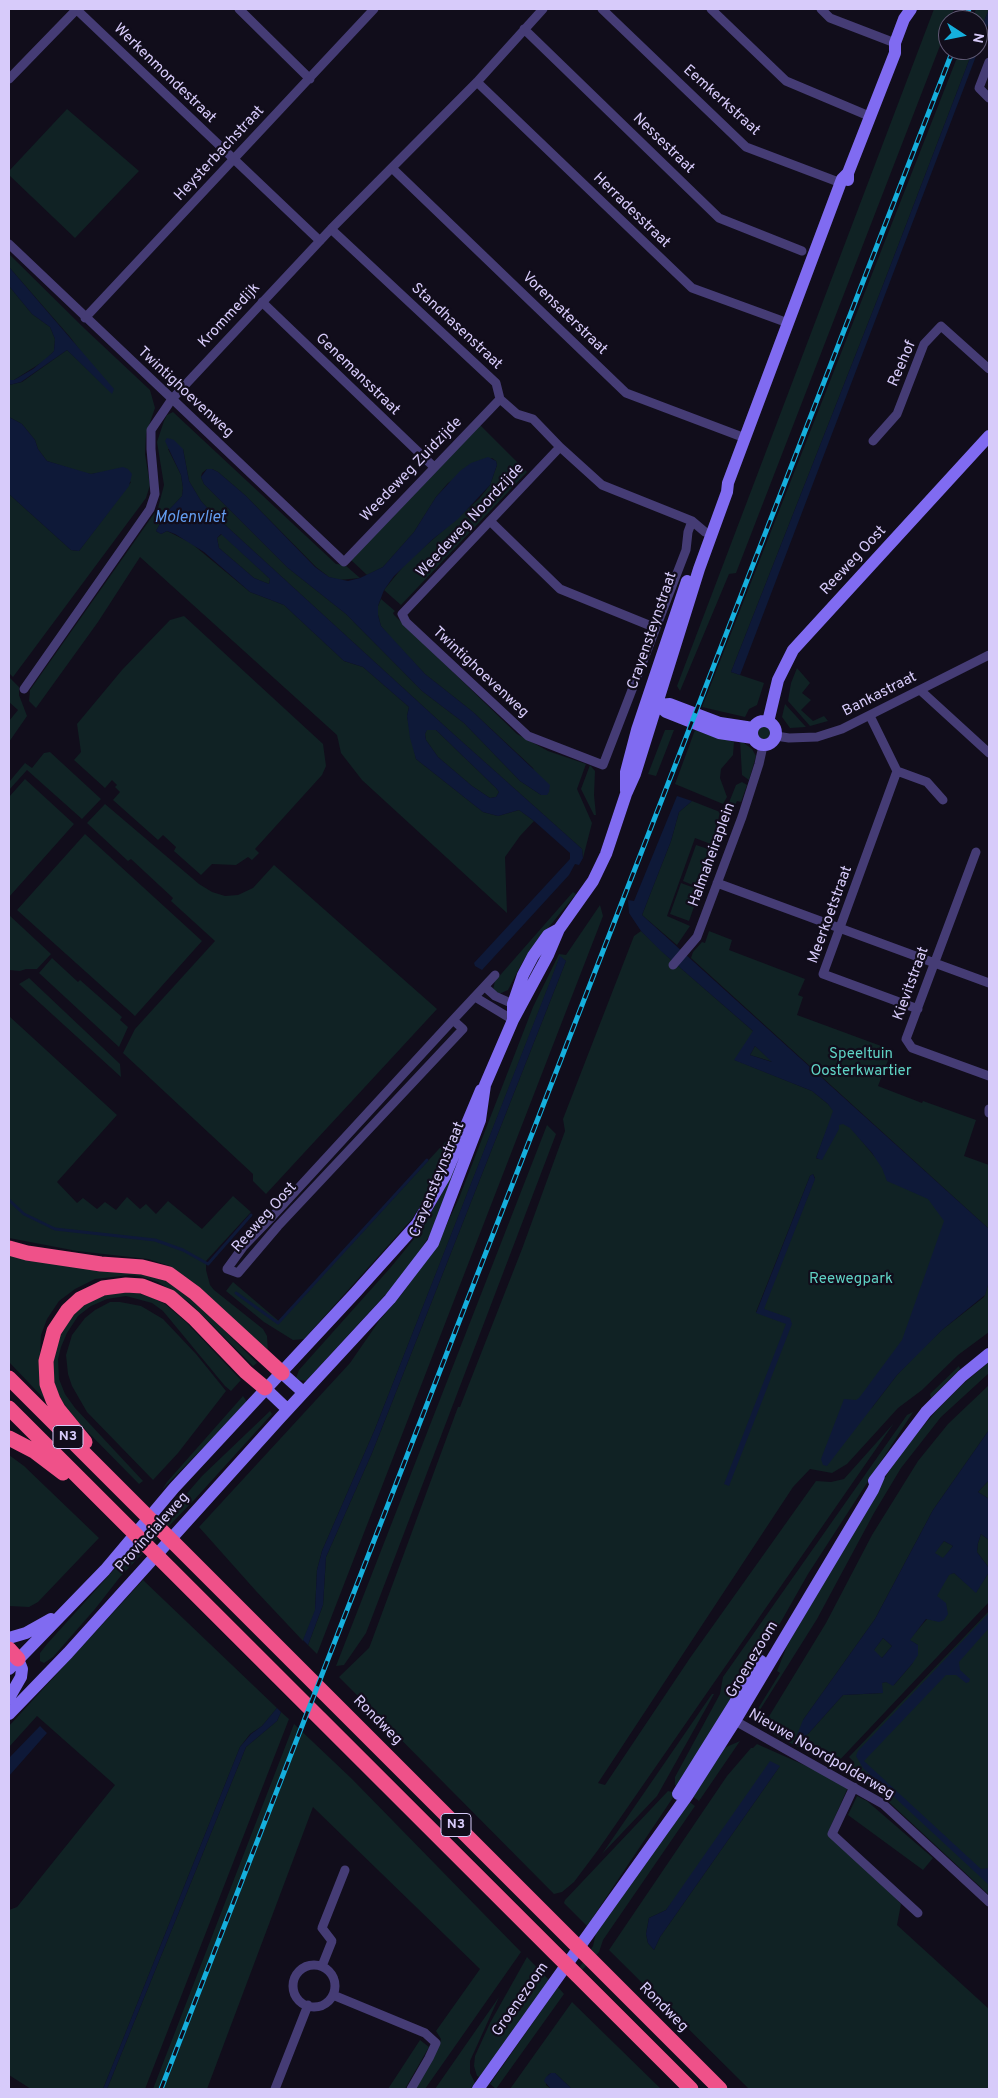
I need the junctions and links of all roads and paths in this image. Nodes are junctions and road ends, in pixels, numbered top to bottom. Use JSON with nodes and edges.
{"nodes":[{"id":1,"x":77,"y":9,"type":"edge"},
{"id":2,"x":239,"y":9,"type":"edge"},
{"id":3,"x":374,"y":9,"type":"edge"},
{"id":4,"x":543,"y":9,"type":"edge"},
{"id":5,"x":602,"y":9,"type":"edge"},
{"id":6,"x":711,"y":9,"type":"edge"},
{"id":7,"x":821,"y":9,"type":"edge"},
{"id":8,"x":911,"y":9,"type":"edge"},
{"id":9,"x":524,"y":29,"type":"junction"},
{"id":10,"x":895,"y":48,"type":"junction"},
{"id":11,"x":989,"y":62,"type":"edge"},
{"id":12,"x":9,"y":79,"type":"edge"},
{"id":13,"x":310,"y":79,"type":"junction"},
{"id":14,"x":477,"y":82,"type":"junction"},
{"id":15,"x":989,"y":98,"type":"edge"},
{"id":16,"x":869,"y":116,"type":"junction"},
{"id":17,"x":234,"y":159,"type":"junction"},
{"id":18,"x":392,"y":168,"type":"junction"},
{"id":19,"x":844,"y":178,"type":"junction"},
{"id":20,"x":332,"y":229,"type":"junction"},
{"id":21,"x":320,"y":241,"type":"junction"},
{"id":22,"x":9,"y":244,"type":"edge"},
{"id":23,"x":802,"y":251,"type":"dead end"},
{"id":24,"x":262,"y":302,"type":"junction"},
{"id":25,"x":85,"y":318,"type":"junction"},
{"id":26,"x":788,"y":324,"type":"junction"},
{"id":27,"x":989,"y":369,"type":"edge"},
{"id":28,"x":500,"y":398,"type":"junction"},
{"id":29,"x":172,"y":399,"type":"junction"},
{"id":30,"x":989,"y":436,"type":"edge"},
{"id":31,"x":745,"y":438,"type":"junction"},
{"id":32,"x":873,"y":441,"type":"dead end"},
{"id":33,"x":560,"y":447,"type":"junction"},
{"id":34,"x":434,"y":467,"type":"junction"},
{"id":35,"x":490,"y":521,"type":"junction"},
{"id":36,"x":692,"y":521,"type":"junction"},
{"id":37,"x":708,"y":533,"type":"junction"},
{"id":38,"x":344,"y":562,"type":"joint"},
{"id":39,"x":402,"y":614,"type":"joint"},
{"id":40,"x":656,"y":628,"type":"junction"},
{"id":41,"x":989,"y":654,"type":"edge"},
{"id":42,"x":24,"y":690,"type":"dead end"},
{"id":43,"x":920,"y":690,"type":"junction"},
{"id":44,"x":652,"y":704,"type":"junction"},
{"id":45,"x":870,"y":716,"type":"junction"},
{"id":46,"x":768,"y":722,"type":"junction"},
{"id":47,"x":776,"y":736,"type":"junction"},
{"id":48,"x":756,"y":737,"type":"junction"},
{"id":49,"x":989,"y":753,"type":"edge"},
{"id":50,"x":603,"y":765,"type":"joint"},
{"id":51,"x":897,"y":771,"type":"junction"},
{"id":52,"x":943,"y":800,"type":"dead end"},
{"id":53,"x":976,"y":852,"type":"dead end"},
{"id":54,"x":717,"y":883,"type":"junction"},
{"id":55,"x":559,"y":929,"type":"junction"},
{"id":56,"x":841,"y":929,"type":"junction"},
{"id":57,"x":935,"y":962,"type":"junction"},
{"id":58,"x":673,"y":965,"type":"dead end"},
{"id":59,"x":495,"y":976,"type":"dead end"},
{"id":60,"x":989,"y":983,"type":"edge"},
{"id":61,"x":485,"y":987,"type":"junction"},
{"id":62,"x":475,"y":997,"type":"junction"},
{"id":63,"x":513,"y":1004,"type":"junction"},
{"id":64,"x":918,"y":1010,"type":"junction"},
{"id":65,"x":453,"y":1020,"type":"junction"},
{"id":66,"x":513,"y":1020,"type":"junction"},
{"id":67,"x":989,"y":1076,"type":"edge"},
{"id":68,"x":485,"y":1084,"type":"junction"},
{"id":69,"x":989,"y":1109,"type":"edge"},
{"id":70,"x":989,"y":1113,"type":"edge"},
{"id":71,"x":9,"y":1248,"type":"edge"},
{"id":72,"x":989,"y":1354,"type":"edge"},
{"id":73,"x":282,"y":1373,"type":"junction"},
{"id":74,"x":9,"y":1378,"type":"edge"},
{"id":75,"x":265,"y":1388,"type":"junction"},
{"id":76,"x":303,"y":1392,"type":"junction"},
{"id":77,"x":9,"y":1408,"type":"edge"},
{"id":78,"x":287,"y":1409,"type":"junction"},
{"id":79,"x":9,"y":1438,"type":"edge"},
{"id":80,"x":128,"y":1496,"type":"junction"},
{"id":81,"x":114,"y":1511,"type":"junction"},
{"id":82,"x":64,"y":1612,"type":"junction"},
{"id":83,"x":9,"y":1638,"type":"edge"},
{"id":84,"x":11,"y":1662,"type":"edge"},
{"id":85,"x":21,"y":1677,"type":"junction"},
{"id":86,"x":43,"y":1679,"type":"junction"},
{"id":87,"x":9,"y":1698,"type":"edge"},
{"id":88,"x":9,"y":1714,"type":"edge"},
{"id":89,"x":731,"y":1719,"type":"junction"},
{"id":90,"x":854,"y":1787,"type":"junction"},
{"id":91,"x":345,"y":1870,"type":"dead end"},
{"id":92,"x":989,"y":1902,"type":"edge"},
{"id":93,"x":918,"y":1913,"type":"dead end"},
{"id":94,"x":322,"y":1966,"type":"junction"},
{"id":95,"x":333,"y":1995,"type":"junction"},
{"id":96,"x":308,"y":2006,"type":"junction"},
{"id":97,"x":275,"y":2089,"type":"edge"},
{"id":98,"x":411,"y":2089,"type":"edge"},
{"id":99,"x":478,"y":2089,"type":"edge"},
{"id":100,"x":691,"y":2089,"type":"edge"},
{"id":101,"x":720,"y":2089,"type":"edge"}],
"edges":[{"from":1,"to":12,"type":"street"},
{"from":1,"to":17,"type":"street","name":"Werkenmondestraat"},
{"from":2,"to":13,"type":"street"},
{"from":3,"to":13,"type":"street","name":"Heysterbachstraat"},
{"from":4,"to":9,"type":"street","name":"Krommedijk"},
{"from":5,"to":19,"type":"street","name":"Eemkerkstraat"},
{"from":6,"to":16,"type":"street"},
{"from":7,"to":10,"type":"street"},
{"from":8,"to":10,"type":"main road","name":"Crayensteynstraat"},
{"from":9,"to":14,"type":"street","name":"Krommedijk"},
{"from":9,"to":23,"type":"street","name":"Nessestraat"},
{"from":10,"to":16,"type":"main road","name":"Crayensteynstraat"},
{"from":11,"to":15,"type":"street"},
{"from":13,"to":17,"type":"street","name":"Heysterbachstraat"},
{"from":14,"to":18,"type":"street","name":"Krommedijk"},
{"from":14,"to":26,"type":"street","name":"Herradesstraat"},
{"from":16,"to":19,"type":"main road","name":"Crayensteynstraat"},
{"from":17,"to":21,"type":"street","name":"Werkenmondestraat"},
{"from":17,"to":25,"type":"street","name":"Heysterbachstraat"},
{"from":18,"to":20,"type":"street","name":"Krommedijk"},
{"from":18,"to":31,"type":"street","name":"Vorensaterstraat"},
{"from":19,"to":26,"type":"main road","name":"Crayensteynstraat"},
{"from":20,"to":21,"type":"street","name":"Krommedijk"},
{"from":20,"to":28,"type":"street","name":"Standhasenstraat"},
{"from":21,"to":24,"type":"street","name":"Krommedijk"},
{"from":22,"to":25,"type":"street","name":"Twintighoevenweg"},
{"from":24,"to":29,"type":"street","name":"Krommedijk"},
{"from":24,"to":34,"type":"street","name":"Genemansstraat"},
{"from":25,"to":29,"type":"street","name":"Twintighoevenweg"},
{"from":26,"to":31,"type":"main road","name":"Crayensteynstraat"},
{"from":27,"to":32,"type":"street","name":"Reehof"},
{"from":28,"to":33,"type":"street","name":"Standhasenstraat"},
{"from":28,"to":34,"type":"street","name":"Weedeweg Zuidzijde"},
{"from":29,"to":38,"type":"street","name":"Twintighoevenweg"},
{"from":29,"to":42,"type":"street","name":"Krommedijk"},
{"from":30,"to":46,"type":"main road","name":"Reeweg Oost"},
{"from":31,"to":37,"type":"main road","name":"Crayensteynstraat"},
{"from":33,"to":35,"type":"street","name":"Weedeweg Noordzijde"},
{"from":33,"to":36,"type":"street","name":"Standhasenstraat"},
{"from":34,"to":38,"type":"street","name":"Weedeweg Zuidzijde"},
{"from":35,"to":39,"type":"street","name":"Weedeweg Noordzijde"},
{"from":35,"to":40,"type":"street"},
{"from":36,"to":37,"type":"street","name":"Standhasenstraat"},
{"from":36,"to":40,"type":"street","name":"Crayensteynstraat"},
{"from":37,"to":44,"type":"main road","name":"Crayensteynstraat"},
{"from":39,"to":50,"type":"street","name":"Twintighoevenweg"},
{"from":40,"to":50,"type":"street","name":"Crayensteynstraat"},
{"from":41,"to":43,"type":"street","name":"Bankastraat"},
{"from":43,"to":45,"type":"street","name":"Bankastraat"},
{"from":43,"to":49,"type":"street"},
{"from":44,"to":48,"type":"main road"},
{"from":44,"to":55,"type":"main road","name":"Crayensteynstraat"},
{"from":45,"to":47,"type":"street","name":"Bankastraat"},
{"from":45,"to":51,"type":"street"},
{"from":46,"to":47,"type":"main road"},
{"from":46,"to":48,"type":"main road"},
{"from":47,"to":48,"type":"main road"},
{"from":48,"to":54,"type":"street","name":"Halmaheiraplein"},
{"from":51,"to":52,"type":"street"},
{"from":51,"to":56,"type":"street","name":"Meerkoetstraat"},
{"from":53,"to":57,"type":"street","name":"Kievitstraat"},
{"from":54,"to":56,"type":"street"},
{"from":54,"to":58,"type":"street","name":"Halmaheiraplein"},
{"from":55,"to":63,"type":"main road","name":"Crayensteynstraat"},
{"from":55,"to":66,"type":"main road","name":"Crayensteynstraat"},
{"from":56,"to":57,"type":"street"},
{"from":56,"to":64,"type":"street","name":"Meerkoetstraat"},
{"from":57,"to":60,"type":"street"},
{"from":57,"to":64,"type":"street","name":"Kievitstraat"},
{"from":59,"to":61,"type":"street","name":"Reeweg Oost"},
{"from":61,"to":62,"type":"street","name":"Reeweg Oost"},
{"from":61,"to":63,"type":"street"},
{"from":62,"to":65,"type":"street","name":"Reeweg Oost"},
{"from":62,"to":66,"type":"street"},
{"from":63,"to":66,"type":"main road","name":"Crayensteynstraat"},
{"from":64,"to":67,"type":"street","name":"Kievitstraat"},
{"from":65,"to":65,"type":"street","name":"Reeweg Oost"},
{"from":66,"to":68,"type":"main road","name":"Crayensteynstraat"},
{"from":68,"to":73,"type":"main road","name":"Crayensteynstraat"},
{"from":68,"to":76,"type":"main road","name":"Crayensteynstraat"},
{"from":69,"to":70,"type":"street"},
{"from":71,"to":73,"type":"highway"},
{"from":72,"to":89,"type":"main road","name":"Groenezoom"},
{"from":73,"to":75,"type":"main road","name":"Provincialeweg"},
{"from":73,"to":76,"type":"main road"},
{"from":74,"to":80,"type":"highway","name":"Rondweg","number":"N3"},
{"from":75,"to":78,"type":"main road"},
{"from":75,"to":80,"type":"highway","number":"N3"},
{"from":75,"to":82,"type":"main road","name":"Provincialeweg"},
{"from":76,"to":78,"type":"main road","name":"Provincialeweg"},
{"from":77,"to":81,"type":"highway","number":"N3"},
{"from":78,"to":86,"type":"main road","name":"Provincialeweg"},
{"from":79,"to":81,"type":"highway","number":"N3"},
{"from":80,"to":101,"type":"highway","name":"Rondweg","number":"N3"},
{"from":81,"to":100,"type":"highway","number":"N3"},
{"from":82,"to":83,"type":"main road","name":"Provincialeweg"},
{"from":82,"to":84,"type":"main road","name":"Provincialeweg"},
{"from":84,"to":85,"type":"main road","name":"Provincialeweg"},
{"from":85,"to":86,"type":"main road"},
{"from":85,"to":87,"type":"main road"},
{"from":86,"to":88,"type":"main road","name":"Provincialeweg"},
{"from":89,"to":90,"type":"street","name":"Nieuwe Noordpolderweg"},
{"from":89,"to":99,"type":"main road","name":"Groenezoom"},
{"from":90,"to":92,"type":"street","name":"Nieuwe Noordpolderweg"},
{"from":90,"to":93,"type":"street"},
{"from":91,"to":94,"type":"street"},
{"from":94,"to":95,"type":"street"},
{"from":94,"to":96,"type":"street"},
{"from":95,"to":96,"type":"street"},
{"from":95,"to":98,"type":"street"},
{"from":96,"to":97,"type":"street"}]}
